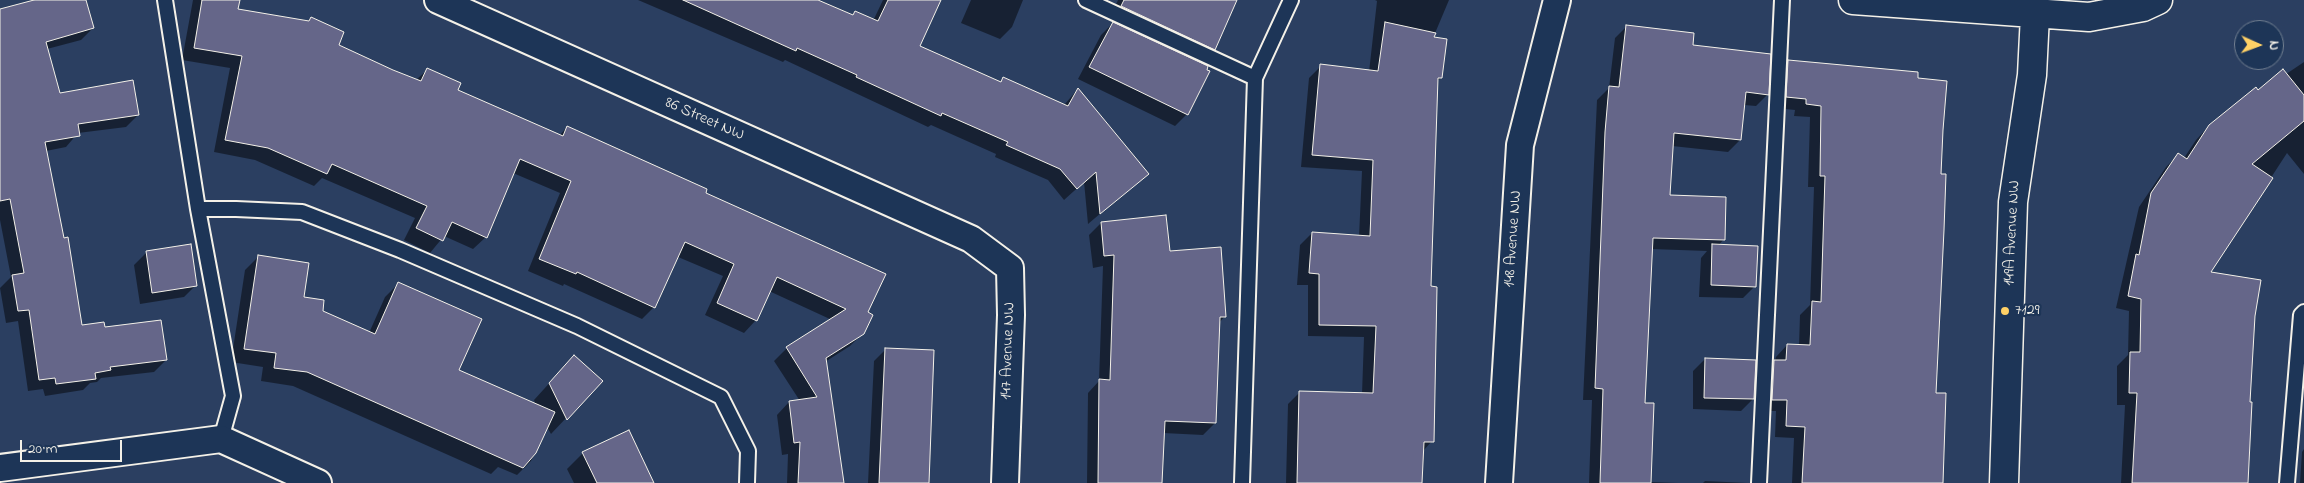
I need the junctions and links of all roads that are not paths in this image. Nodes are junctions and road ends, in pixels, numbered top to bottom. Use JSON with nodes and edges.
{"nodes":[{"id":1,"x":164,"y":0,"type":"edge"},
{"id":2,"x":438,"y":0,"type":"edge"},
{"id":3,"x":1086,"y":0,"type":"edge"},
{"id":4,"x":1291,"y":0,"type":"edge"},
{"id":5,"x":1557,"y":0,"type":"edge"},
{"id":6,"x":1782,"y":0,"type":"edge"},
{"id":7,"x":1853,"y":0,"type":"edge"},
{"id":8,"x":2158,"y":0,"type":"edge"},
{"id":9,"x":2035,"y":15,"type":"junction"},
{"id":10,"x":1255,"y":78,"type":"junction"},
{"id":11,"x":198,"y":210,"type":"junction"},
{"id":12,"x":971,"y":239,"type":"joint"},
{"id":13,"x":2304,"y":312,"type":"edge"},
{"id":14,"x":221,"y":439,"type":"junction"},
{"id":15,"x":0,"y":468,"type":"edge"},
{"id":16,"x":318,"y":483,"type":"edge"},
{"id":17,"x":747,"y":483,"type":"edge"},
{"id":18,"x":1005,"y":483,"type":"edge"},
{"id":19,"x":1242,"y":483,"type":"edge"},
{"id":20,"x":1499,"y":483,"type":"edge"},
{"id":21,"x":1759,"y":483,"type":"edge"},
{"id":22,"x":2004,"y":483,"type":"edge"},
{"id":23,"x":2287,"y":483,"type":"edge"}],
"edges":[{"from":1,"to":11,"type":"lane"},
{"from":2,"to":12,"type":"street","name":"86 Street NW"},
{"from":3,"to":10,"type":"lane"},
{"from":4,"to":10,"type":"lane"},
{"from":5,"to":20,"type":"street","name":"148 Avenue NW"},
{"from":6,"to":21,"type":"lane"},
{"from":7,"to":9,"type":"street"},
{"from":8,"to":9,"type":"street"},
{"from":9,"to":22,"type":"street","name":"149A Avenue NW"},
{"from":10,"to":19,"type":"lane"},
{"from":11,"to":14,"type":"lane"},
{"from":11,"to":17,"type":"lane"},
{"from":12,"to":18,"type":"street","name":"147 Avenue NW"},
{"from":13,"to":23,"type":"lane"},
{"from":14,"to":15,"type":"street"},
{"from":14,"to":16,"type":"street"}]}
